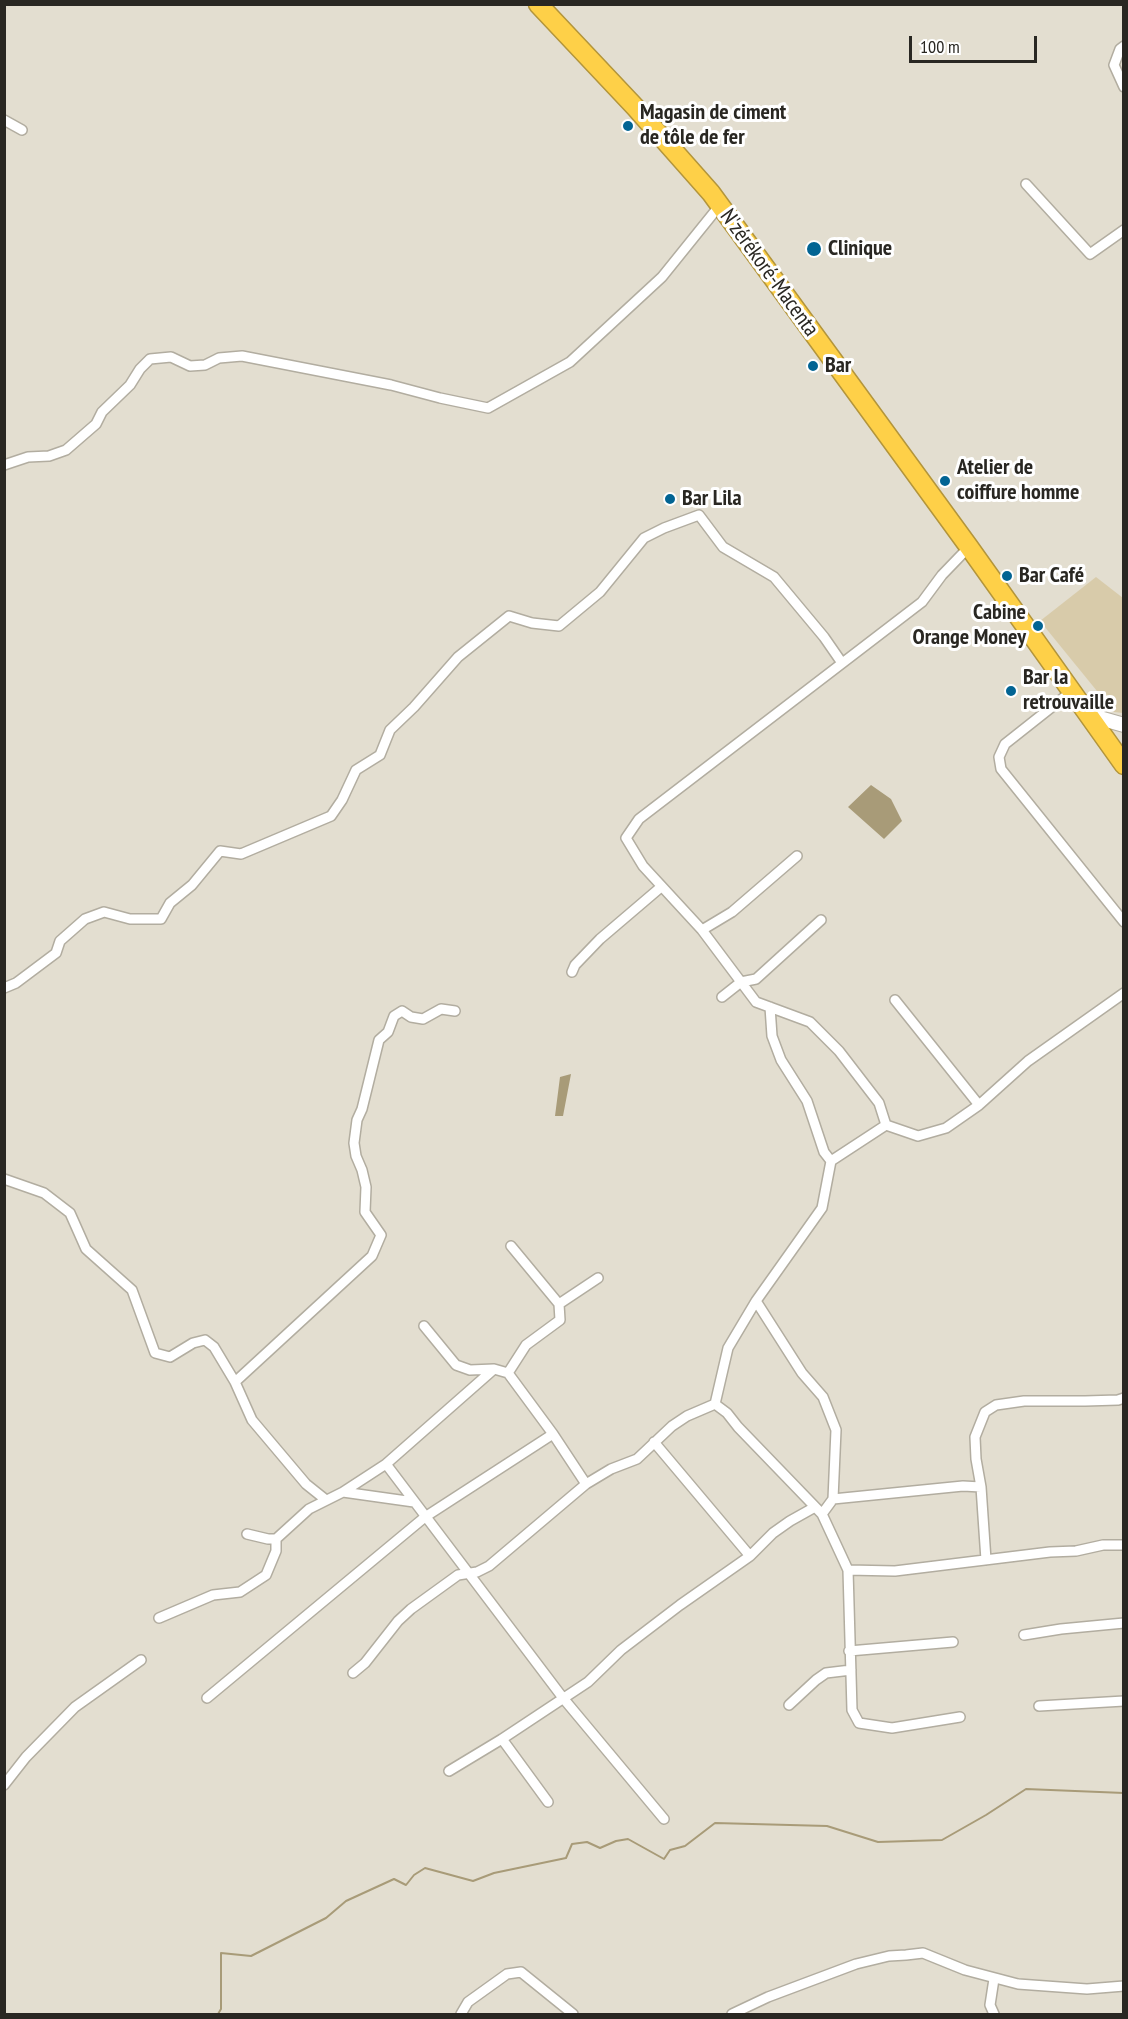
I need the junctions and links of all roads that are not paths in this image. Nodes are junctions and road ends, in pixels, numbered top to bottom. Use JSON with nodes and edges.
{"nodes":[{"id":1,"x":538,"y":4,"type":"edge"},
{"id":2,"x":1124,"y":46,"type":"edge"},
{"id":3,"x":1124,"y":87,"type":"edge"},
{"id":4,"x":4,"y":120,"type":"edge"},
{"id":5,"x":22,"y":130,"type":"dead end"},
{"id":6,"x":1026,"y":184,"type":"dead end"},
{"id":7,"x":720,"y":205,"type":"junction"},
{"id":8,"x":1124,"y":230,"type":"edge"},
{"id":9,"x":4,"y":465,"type":"edge"},
{"id":10,"x":969,"y":547,"type":"junction"},
{"id":11,"x":842,"y":663,"type":"junction"},
{"id":12,"x":1072,"y":691,"type":"junction"},
{"id":13,"x":1089,"y":715,"type":"junction"},
{"id":14,"x":1124,"y":725,"type":"edge"},
{"id":15,"x":1124,"y":765,"type":"edge"},
{"id":16,"x":797,"y":856,"type":"dead end"},
{"id":17,"x":661,"y":887,"type":"junction"},
{"id":18,"x":821,"y":920,"type":"dead end"},
{"id":19,"x":1124,"y":922,"type":"edge"},
{"id":20,"x":702,"y":930,"type":"junction"},
{"id":21,"x":572,"y":972,"type":"dead end"},
{"id":22,"x":741,"y":982,"type":"junction"},
{"id":23,"x":4,"y":988,"type":"edge"},
{"id":24,"x":1124,"y":993,"type":"edge"},
{"id":25,"x":722,"y":997,"type":"dead end"},
{"id":26,"x":895,"y":1000,"type":"dead end"},
{"id":27,"x":770,"y":1007,"type":"junction"},
{"id":28,"x":455,"y":1011,"type":"dead end"},
{"id":29,"x":979,"y":1105,"type":"junction"},
{"id":30,"x":886,"y":1125,"type":"junction"},
{"id":31,"x":831,"y":1161,"type":"junction"},
{"id":32,"x":4,"y":1179,"type":"edge"},
{"id":33,"x":511,"y":1246,"type":"dead end"},
{"id":34,"x":598,"y":1278,"type":"dead end"},
{"id":35,"x":756,"y":1301,"type":"junction"},
{"id":36,"x":559,"y":1304,"type":"junction"},
{"id":37,"x":424,"y":1326,"type":"dead end"},
{"id":38,"x":494,"y":1369,"type":"junction"},
{"id":39,"x":508,"y":1373,"type":"junction"},
{"id":40,"x":235,"y":1382,"type":"junction"},
{"id":41,"x":1124,"y":1398,"type":"edge"},
{"id":42,"x":716,"y":1404,"type":"junction"},
{"id":43,"x":554,"y":1434,"type":"junction"},
{"id":44,"x":654,"y":1442,"type":"junction"},
{"id":45,"x":386,"y":1464,"type":"junction"},
{"id":46,"x":586,"y":1484,"type":"junction"},
{"id":47,"x":981,"y":1487,"type":"junction"},
{"id":48,"x":343,"y":1492,"type":"junction"},
{"id":49,"x":833,"y":1499,"type":"junction"},
{"id":50,"x":326,"y":1500,"type":"junction"},
{"id":51,"x":414,"y":1502,"type":"junction"},
{"id":52,"x":818,"y":1511,"type":"junction"},
{"id":53,"x":425,"y":1517,"type":"junction"},
{"id":54,"x":247,"y":1534,"type":"dead end"},
{"id":55,"x":276,"y":1539,"type":"junction"},
{"id":56,"x":1124,"y":1545,"type":"edge"},
{"id":57,"x":750,"y":1556,"type":"junction"},
{"id":58,"x":986,"y":1560,"type":"junction"},
{"id":59,"x":848,"y":1570,"type":"junction"},
{"id":60,"x":468,"y":1572,"type":"junction"},
{"id":61,"x":159,"y":1618,"type":"dead end"},
{"id":62,"x":1124,"y":1623,"type":"edge"},
{"id":63,"x":1024,"y":1635,"type":"dead end"},
{"id":64,"x":953,"y":1642,"type":"dead end"},
{"id":65,"x":849,"y":1651,"type":"junction"},
{"id":66,"x":141,"y":1660,"type":"dead end"},
{"id":67,"x":850,"y":1670,"type":"junction"},
{"id":68,"x":353,"y":1673,"type":"dead end"},
{"id":69,"x":207,"y":1698,"type":"dead end"},
{"id":70,"x":563,"y":1698,"type":"junction"},
{"id":71,"x":1124,"y":1701,"type":"edge"},
{"id":72,"x":789,"y":1705,"type":"dead end"},
{"id":73,"x":1039,"y":1706,"type":"dead end"},
{"id":74,"x":960,"y":1717,"type":"dead end"},
{"id":75,"x":502,"y":1739,"type":"junction"},
{"id":76,"x":449,"y":1771,"type":"dead end"},
{"id":77,"x":4,"y":1785,"type":"edge"},
{"id":78,"x":548,"y":1802,"type":"dead end"},
{"id":79,"x":664,"y":1819,"type":"dead end"},
{"id":80,"x":994,"y":1978,"type":"junction"},
{"id":81,"x":1124,"y":1986,"type":"edge"},
{"id":82,"x":461,"y":2014,"type":"edge"},
{"id":83,"x":573,"y":2014,"type":"edge"},
{"id":84,"x":732,"y":2014,"type":"edge"},
{"id":85,"x":994,"y":2014,"type":"edge"}],
"edges":[{"from":1,"to":7,"type":"highway","name":"N'zérékoré-Macenta"},
{"from":2,"to":3,"type":"street"},
{"from":4,"to":5,"type":"street"},
{"from":6,"to":8,"type":"street"},
{"from":7,"to":9,"type":"street"},
{"from":7,"to":10,"type":"highway","name":"N'zérékoré-Macenta"},
{"from":10,"to":11,"type":"street"},
{"from":10,"to":12,"type":"highway","name":"N'zérékoré-Macenta"},
{"from":11,"to":17,"type":"street"},
{"from":11,"to":23,"type":"street"},
{"from":12,"to":13,"type":"highway","name":"N'zérékoré-Macenta"},
{"from":12,"to":19,"type":"street"},
{"from":13,"to":14,"type":"street"},
{"from":13,"to":15,"type":"highway","name":"N'zérékoré-Macenta"},
{"from":16,"to":20,"type":"street"},
{"from":17,"to":20,"type":"street"},
{"from":17,"to":21,"type":"street"},
{"from":18,"to":22,"type":"street"},
{"from":20,"to":22,"type":"street"},
{"from":22,"to":25,"type":"street"},
{"from":22,"to":27,"type":"street"},
{"from":24,"to":29,"type":"street"},
{"from":26,"to":29,"type":"street"},
{"from":27,"to":30,"type":"street"},
{"from":27,"to":31,"type":"street"},
{"from":28,"to":40,"type":"street"},
{"from":29,"to":30,"type":"street"},
{"from":30,"to":31,"type":"street"},
{"from":31,"to":35,"type":"street"},
{"from":32,"to":40,"type":"street"},
{"from":33,"to":36,"type":"street"},
{"from":34,"to":36,"type":"street"},
{"from":35,"to":42,"type":"street"},
{"from":35,"to":49,"type":"street"},
{"from":36,"to":39,"type":"street"},
{"from":37,"to":38,"type":"street"},
{"from":38,"to":39,"type":"street"},
{"from":38,"to":45,"type":"street"},
{"from":39,"to":43,"type":"street"},
{"from":40,"to":50,"type":"street"},
{"from":41,"to":47,"type":"street"},
{"from":42,"to":44,"type":"street"},
{"from":42,"to":52,"type":"street"},
{"from":43,"to":46,"type":"street"},
{"from":43,"to":53,"type":"street"},
{"from":44,"to":46,"type":"street"},
{"from":44,"to":57,"type":"street"},
{"from":45,"to":48,"type":"street"},
{"from":45,"to":51,"type":"street"},
{"from":46,"to":60,"type":"street"},
{"from":47,"to":49,"type":"street"},
{"from":47,"to":58,"type":"street"},
{"from":48,"to":50,"type":"street"},
{"from":48,"to":51,"type":"street"},
{"from":49,"to":52,"type":"street"},
{"from":50,"to":55,"type":"street"},
{"from":51,"to":53,"type":"street"},
{"from":52,"to":57,"type":"street"},
{"from":52,"to":59,"type":"street"},
{"from":53,"to":60,"type":"street"},
{"from":53,"to":69,"type":"street"},
{"from":54,"to":55,"type":"street"},
{"from":55,"to":61,"type":"street"},
{"from":56,"to":58,"type":"street"},
{"from":57,"to":70,"type":"street"},
{"from":58,"to":59,"type":"street"},
{"from":59,"to":65,"type":"street"},
{"from":60,"to":68,"type":"street"},
{"from":60,"to":70,"type":"street"},
{"from":62,"to":63,"type":"street"},
{"from":64,"to":65,"type":"street"},
{"from":65,"to":67,"type":"street"},
{"from":66,"to":77,"type":"street"},
{"from":67,"to":72,"type":"street"},
{"from":67,"to":74,"type":"street"},
{"from":70,"to":75,"type":"street"},
{"from":70,"to":79,"type":"street"},
{"from":71,"to":73,"type":"street"},
{"from":75,"to":76,"type":"street"},
{"from":75,"to":78,"type":"street"},
{"from":80,"to":81,"type":"street"},
{"from":80,"to":84,"type":"street"},
{"from":80,"to":85,"type":"street"},
{"from":82,"to":83,"type":"street"}]}
